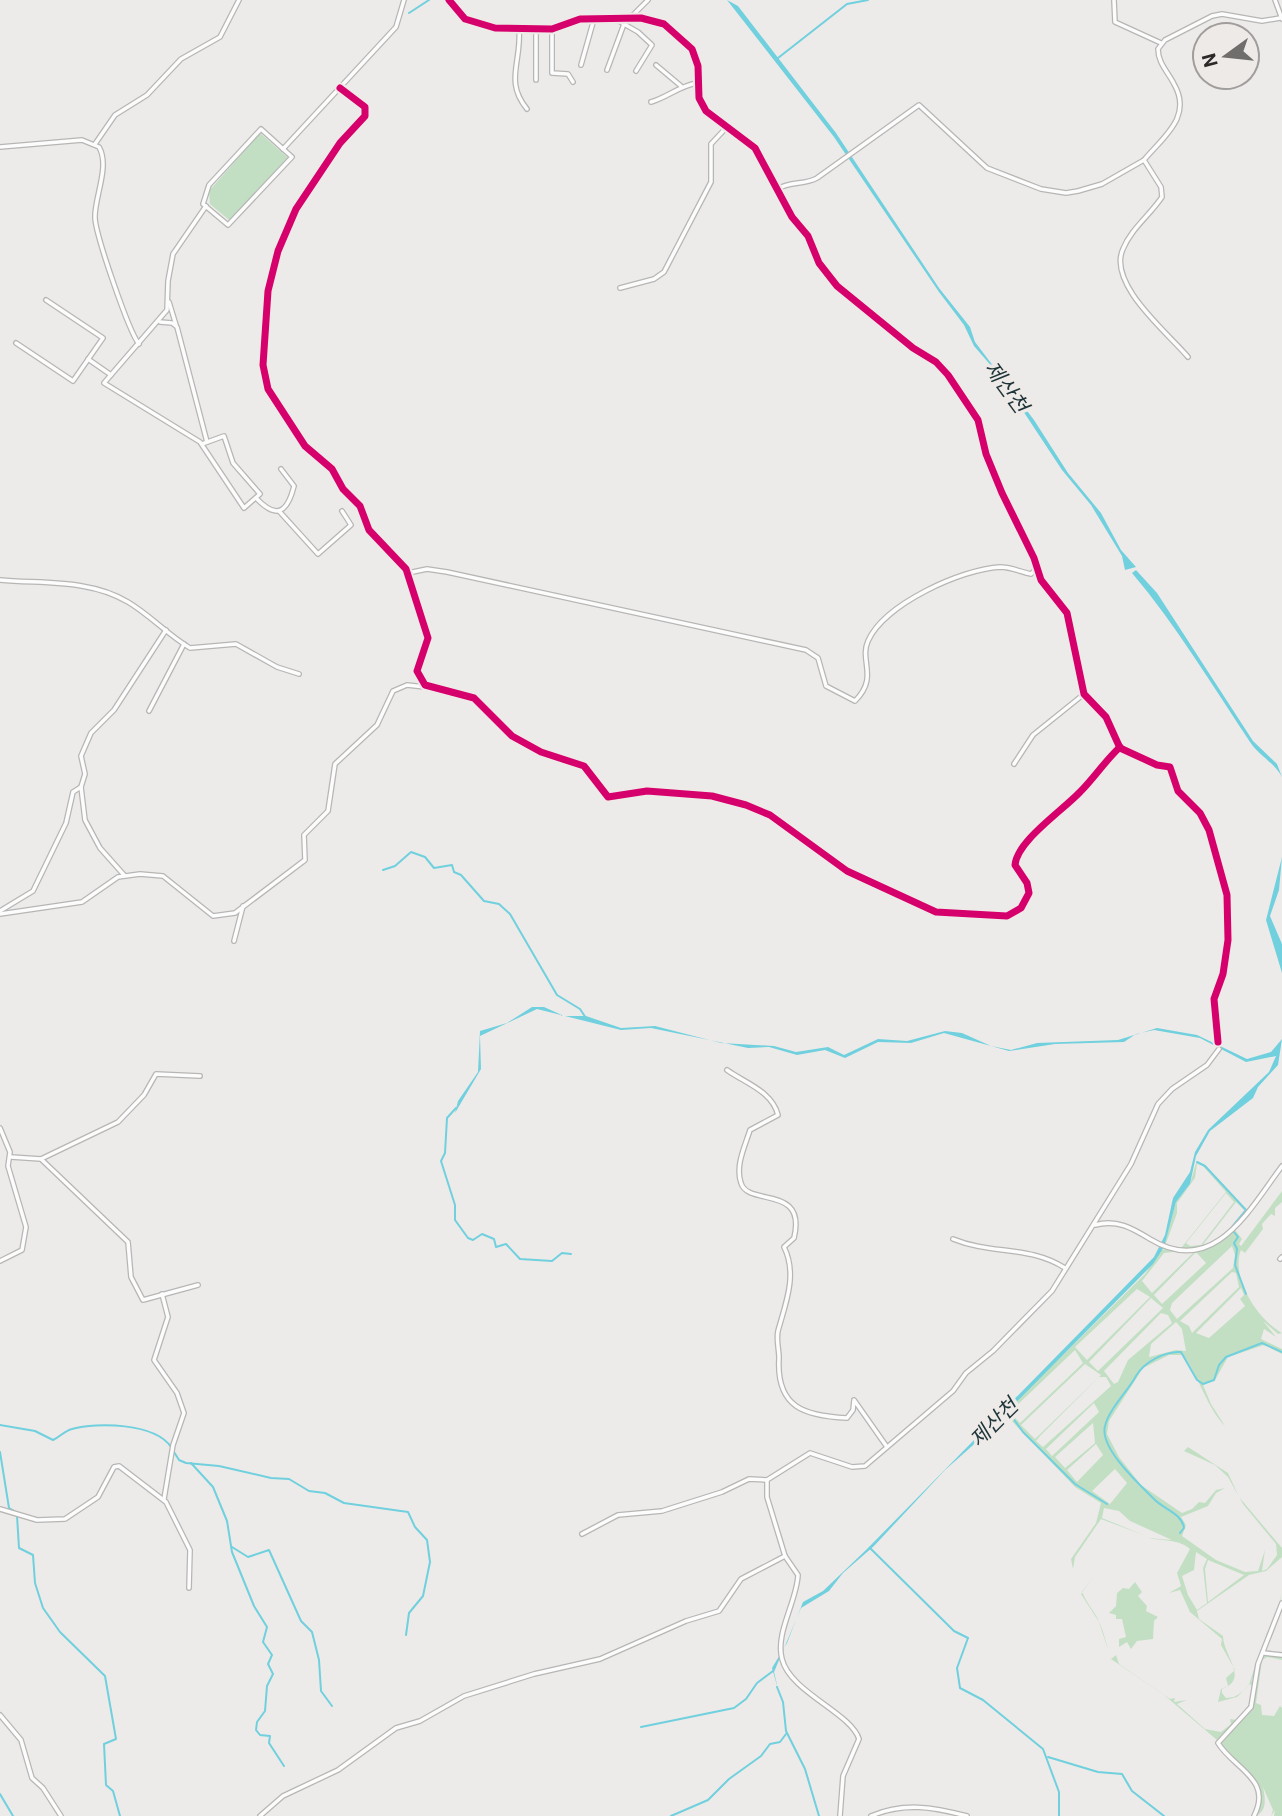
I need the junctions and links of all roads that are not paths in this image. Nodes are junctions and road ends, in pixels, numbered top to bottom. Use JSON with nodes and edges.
{"nodes":[{"id":1,"x":239,"y":0,"type":"edge"},
{"id":2,"x":404,"y":0,"type":"edge"},
{"id":3,"x":449,"y":0,"type":"edge"},
{"id":4,"x":648,"y":0,"type":"edge"},
{"id":5,"x":1114,"y":0,"type":"edge"},
{"id":6,"x":1275,"y":0,"type":"edge"},
{"id":7,"x":630,"y":18,"type":"junction"},
{"id":8,"x":1281,"y":18,"type":"edge"},
{"id":9,"x":594,"y":19,"type":"junction"},
{"id":10,"x":617,"y":20,"type":"junction"},
{"id":11,"x":624,"y":24,"type":"junction"},
{"id":12,"x":519,"y":29,"type":"junction"},
{"id":13,"x":552,"y":29,"type":"junction"},
{"id":14,"x":536,"y":30,"type":"junction"},
{"id":15,"x":1161,"y":43,"type":"junction"},
{"id":16,"x":581,"y":65,"type":"dead end"},
{"id":17,"x":656,"y":65,"type":"dead end"},
{"id":18,"x":607,"y":70,"type":"dead end"},
{"id":19,"x":636,"y":71,"type":"dead end"},
{"id":20,"x":536,"y":80,"type":"dead end"},
{"id":21,"x":573,"y":82,"type":"dead end"},
{"id":22,"x":697,"y":83,"type":"junction"},
{"id":23,"x":681,"y":86,"type":"junction"},
{"id":24,"x":340,"y":88,"type":"junction"},
{"id":25,"x":651,"y":102,"type":"dead end"},
{"id":26,"x":527,"y":109,"type":"dead end"},
{"id":27,"x":725,"y":128,"type":"junction"},
{"id":28,"x":95,"y":144,"type":"junction"},
{"id":29,"x":0,"y":147,"type":"edge"},
{"id":30,"x":283,"y":149,"type":"junction"},
{"id":31,"x":1144,"y":160,"type":"junction"},
{"id":32,"x":777,"y":189,"type":"junction"},
{"id":33,"x":206,"y":206,"type":"junction"},
{"id":34,"x":620,"y":289,"type":"dead end"},
{"id":35,"x":46,"y":300,"type":"dead end"},
{"id":36,"x":168,"y":300,"type":"junction"},
{"id":37,"x":158,"y":323,"type":"junction"},
{"id":38,"x":177,"y":327,"type":"junction"},
{"id":39,"x":131,"y":329,"type":"junction"},
{"id":40,"x":146,"y":336,"type":"junction"},
{"id":41,"x":16,"y":344,"type":"dead end"},
{"id":42,"x":139,"y":344,"type":"junction"},
{"id":43,"x":1188,"y":357,"type":"dead end"},
{"id":44,"x":88,"y":359,"type":"junction"},
{"id":45,"x":111,"y":375,"type":"junction"},
{"id":46,"x":207,"y":442,"type":"junction"},
{"id":47,"x":202,"y":444,"type":"junction"},
{"id":48,"x":281,"y":469,"type":"dead end"},
{"id":49,"x":256,"y":498,"type":"junction"},
{"id":50,"x":279,"y":511,"type":"junction"},
{"id":51,"x":342,"y":511,"type":"dead end"},
{"id":52,"x":1037,"y":568,"type":"junction"},
{"id":53,"x":408,"y":573,"type":"junction"},
{"id":54,"x":0,"y":580,"type":"edge"},
{"id":55,"x":166,"y":630,"type":"junction"},
{"id":56,"x":184,"y":644,"type":"junction"},
{"id":57,"x":299,"y":674,"type":"dead end"},
{"id":58,"x":427,"y":687,"type":"junction"},
{"id":59,"x":1084,"y":694,"type":"junction"},
{"id":60,"x":149,"y":711,"type":"dead end"},
{"id":61,"x":1119,"y":747,"type":"junction"},
{"id":62,"x":1014,"y":764,"type":"dead end"},
{"id":63,"x":81,"y":787,"type":"junction"},
{"id":64,"x":124,"y":875,"type":"junction"},
{"id":65,"x":243,"y":906,"type":"junction"},
{"id":66,"x":0,"y":912,"type":"edge"},
{"id":67,"x":234,"y":941,"type":"dead end"},
{"id":68,"x":1218,"y":1042,"type":"dead end"},
{"id":69,"x":1219,"y":1049,"type":"dead end"},
{"id":70,"x":727,"y":1070,"type":"dead end"},
{"id":71,"x":200,"y":1076,"type":"dead end"},
{"id":72,"x":0,"y":1128,"type":"edge"},
{"id":73,"x":10,"y":1157,"type":"junction"},
{"id":74,"x":41,"y":1159,"type":"junction"},
{"id":75,"x":1282,"y":1166,"type":"edge"},
{"id":76,"x":1095,"y":1225,"type":"junction"},
{"id":77,"x":953,"y":1239,"type":"dead end"},
{"id":78,"x":0,"y":1261,"type":"edge"},
{"id":79,"x":1065,"y":1268,"type":"junction"},
{"id":80,"x":198,"y":1286,"type":"dead end"},
{"id":81,"x":162,"y":1294,"type":"junction"},
{"id":82,"x":887,"y":1447,"type":"junction"},
{"id":83,"x":767,"y":1480,"type":"junction"},
{"id":84,"x":164,"y":1499,"type":"junction"},
{"id":85,"x":0,"y":1509,"type":"edge"},
{"id":86,"x":582,"y":1535,"type":"dead end"},
{"id":87,"x":785,"y":1556,"type":"junction"},
{"id":88,"x":189,"y":1588,"type":"dead end"},
{"id":89,"x":1282,"y":1603,"type":"edge"},
{"id":90,"x":1263,"y":1653,"type":"junction"},
{"id":91,"x":1282,"y":1655,"type":"edge"},
{"id":92,"x":0,"y":1714,"type":"edge"},
{"id":93,"x":61,"y":1816,"type":"edge"},
{"id":94,"x":260,"y":1816,"type":"edge"},
{"id":95,"x":840,"y":1816,"type":"edge"},
{"id":96,"x":871,"y":1816,"type":"edge"},
{"id":97,"x":967,"y":1816,"type":"edge"},
{"id":98,"x":1254,"y":1816,"type":"edge"}],
"edges":[{"from":1,"to":28,"type":"street"},
{"from":2,"to":24,"type":"street"},
{"from":3,"to":12,"type":"street"},
{"from":4,"to":7,"type":"street"},
{"from":5,"to":15,"type":"street"},
{"from":6,"to":8,"type":"street"},
{"from":7,"to":10,"type":"street"},
{"from":7,"to":22,"type":"street"},
{"from":8,"to":15,"type":"street"},
{"from":9,"to":10,"type":"street"},
{"from":9,"to":13,"type":"street"},
{"from":9,"to":16,"type":"street"},
{"from":10,"to":11,"type":"street"},
{"from":11,"to":18,"type":"street"},
{"from":11,"to":19,"type":"street"},
{"from":12,"to":14,"type":"street"},
{"from":12,"to":26,"type":"street"},
{"from":13,"to":14,"type":"street"},
{"from":13,"to":21,"type":"street"},
{"from":14,"to":20,"type":"street"},
{"from":15,"to":31,"type":"street"},
{"from":17,"to":23,"type":"street"},
{"from":22,"to":23,"type":"street"},
{"from":22,"to":27,"type":"street"},
{"from":23,"to":25,"type":"street"},
{"from":24,"to":30,"type":"street"},
{"from":24,"to":53,"type":"street"},
{"from":27,"to":32,"type":"street"},
{"from":27,"to":34,"type":"street"},
{"from":28,"to":29,"type":"street"},
{"from":28,"to":39,"type":"street"},
{"from":30,"to":33,"type":"street"},
{"from":30,"to":33,"type":"street"},
{"from":31,"to":32,"type":"street"},
{"from":31,"to":43,"type":"street"},
{"from":32,"to":52,"type":"street"},
{"from":33,"to":36,"type":"street"},
{"from":35,"to":44,"type":"street"},
{"from":36,"to":37,"type":"street"},
{"from":36,"to":38,"type":"street"},
{"from":37,"to":38,"type":"street"},
{"from":37,"to":40,"type":"street"},
{"from":38,"to":46,"type":"street"},
{"from":39,"to":40,"type":"street"},
{"from":39,"to":42,"type":"street"},
{"from":40,"to":42,"type":"street"},
{"from":41,"to":44,"type":"street"},
{"from":42,"to":45,"type":"street"},
{"from":44,"to":45,"type":"street"},
{"from":45,"to":47,"type":"street"},
{"from":46,"to":47,"type":"street"},
{"from":46,"to":49,"type":"street"},
{"from":47,"to":49,"type":"street"},
{"from":48,"to":50,"type":"street"},
{"from":49,"to":50,"type":"street"},
{"from":50,"to":51,"type":"street"},
{"from":52,"to":53,"type":"street"},
{"from":52,"to":59,"type":"street"},
{"from":53,"to":58,"type":"street"},
{"from":54,"to":55,"type":"street"},
{"from":55,"to":56,"type":"street"},
{"from":55,"to":63,"type":"street"},
{"from":56,"to":57,"type":"street"},
{"from":56,"to":60,"type":"street"},
{"from":58,"to":61,"type":"street"},
{"from":58,"to":65,"type":"street"},
{"from":59,"to":61,"type":"street"},
{"from":59,"to":62,"type":"street"},
{"from":61,"to":68,"type":"street"},
{"from":63,"to":64,"type":"street"},
{"from":63,"to":66,"type":"street"},
{"from":64,"to":65,"type":"street"},
{"from":64,"to":66,"type":"street"},
{"from":65,"to":67,"type":"street"},
{"from":69,"to":76,"type":"street"},
{"from":70,"to":82,"type":"street"},
{"from":71,"to":74,"type":"street"},
{"from":72,"to":73,"type":"street"},
{"from":73,"to":74,"type":"street"},
{"from":73,"to":78,"type":"street"},
{"from":74,"to":81,"type":"street"},
{"from":75,"to":76,"type":"street"},
{"from":76,"to":79,"type":"street"},
{"from":77,"to":79,"type":"street"},
{"from":79,"to":82,"type":"street"},
{"from":80,"to":81,"type":"street"},
{"from":81,"to":84,"type":"street"},
{"from":82,"to":83,"type":"street"},
{"from":83,"to":86,"type":"street"},
{"from":83,"to":87,"type":"street"},
{"from":84,"to":85,"type":"street"},
{"from":84,"to":88,"type":"street"},
{"from":87,"to":94,"type":"street"},
{"from":87,"to":95,"type":"street"},
{"from":89,"to":90,"type":"street"},
{"from":90,"to":91,"type":"street"},
{"from":90,"to":98,"type":"street"},
{"from":92,"to":93,"type":"street"},
{"from":96,"to":97,"type":"street"}]}
